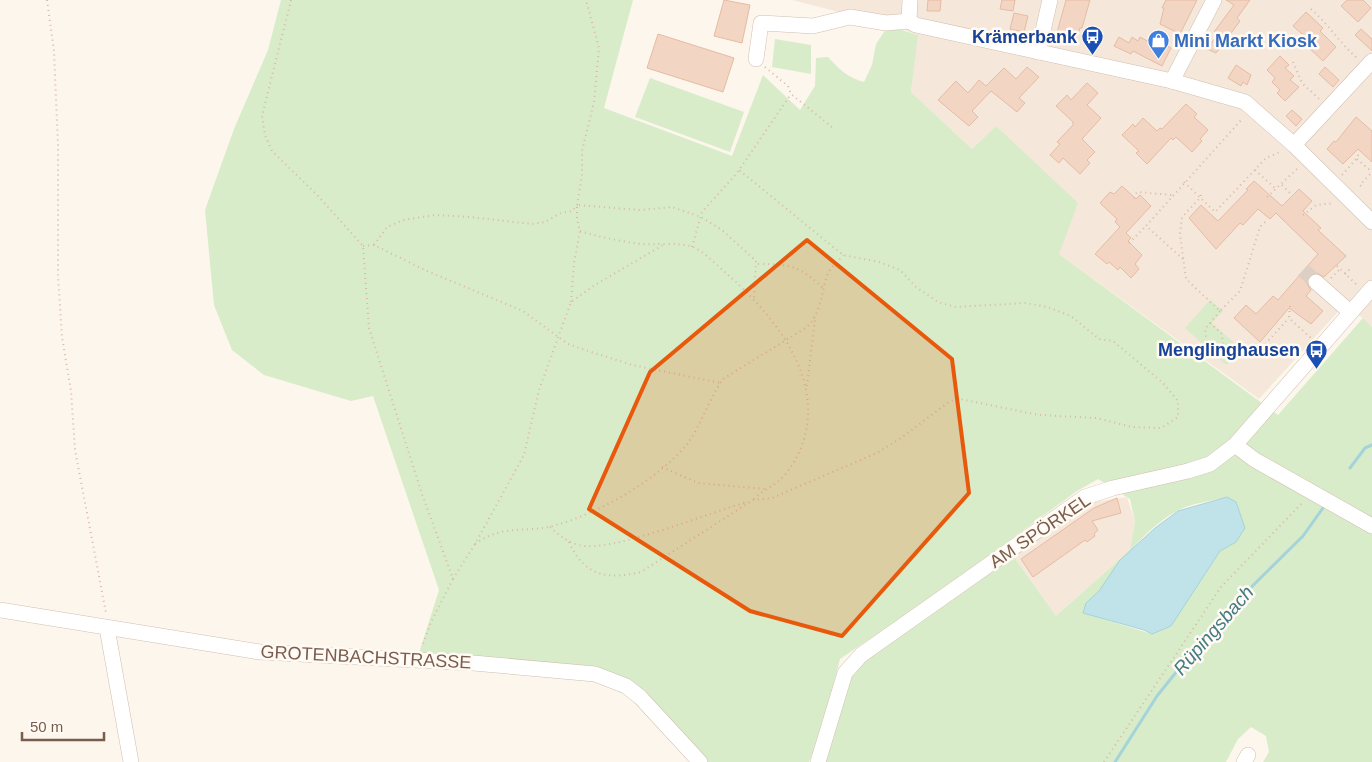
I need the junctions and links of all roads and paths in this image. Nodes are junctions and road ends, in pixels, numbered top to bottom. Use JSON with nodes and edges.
{"nodes":[{"id":1,"x":47,"y":0,"type":"edge"},
{"id":2,"x":292,"y":0,"type":"edge"},
{"id":3,"x":586,"y":0,"type":"edge"},
{"id":4,"x":910,"y":0,"type":"edge"},
{"id":5,"x":1050,"y":0,"type":"edge"},
{"id":6,"x":1214,"y":0,"type":"edge"},
{"id":7,"x":1312,"y":9,"type":"dead end"},
{"id":8,"x":908,"y":21,"type":"junction"},
{"id":9,"x":1349,"y":51,"type":"dead end"},
{"id":10,"x":1038,"y":52,"type":"junction"},
{"id":11,"x":756,"y":59,"type":"joint"},
{"id":12,"x":1372,"y":61,"type":"edge"},
{"id":13,"x":1293,"y":62,"type":"dead end"},
{"id":14,"x":1172,"y":81,"type":"junction"},
{"id":15,"x":1314,"y":93,"type":"dead end"},
{"id":16,"x":791,"y":94,"type":"junction"},
{"id":17,"x":1253,"y":108,"type":"junction"},
{"id":18,"x":833,"y":128,"type":"dead end"},
{"id":19,"x":1294,"y":145,"type":"junction"},
{"id":20,"x":1360,"y":151,"type":"dead end"},
{"id":21,"x":1308,"y":158,"type":"junction"},
{"id":22,"x":1357,"y":158,"type":"junction"},
{"id":23,"x":739,"y":170,"type":"junction"},
{"id":24,"x":1255,"y":170,"type":"junction"},
{"id":25,"x":1372,"y":172,"type":"edge"},
{"id":26,"x":1184,"y":182,"type":"junction"},
{"id":27,"x":1333,"y":184,"type":"junction"},
{"id":28,"x":1282,"y":185,"type":"junction"},
{"id":29,"x":1361,"y":186,"type":"dead end"},
{"id":30,"x":1276,"y":190,"type":"junction"},
{"id":31,"x":1172,"y":195,"type":"junction"},
{"id":32,"x":1292,"y":195,"type":"dead end"},
{"id":33,"x":1201,"y":196,"type":"junction"},
{"id":34,"x":1267,"y":197,"type":"dead end"},
{"id":35,"x":1134,"y":198,"type":"dead end"},
{"id":36,"x":1351,"y":201,"type":"junction"},
{"id":37,"x":577,"y":205,"type":"junction"},
{"id":38,"x":1303,"y":215,"type":"dead end"},
{"id":39,"x":701,"y":217,"type":"junction"},
{"id":40,"x":1266,"y":221,"type":"dead end"},
{"id":41,"x":1372,"y":222,"type":"edge"},
{"id":42,"x":1146,"y":226,"type":"junction"},
{"id":43,"x":580,"y":231,"type":"junction"},
{"id":44,"x":1129,"y":243,"type":"dead end"},
{"id":45,"x":665,"y":244,"type":"junction"},
{"id":46,"x":374,"y":245,"type":"junction"},
{"id":47,"x":364,"y":246,"type":"junction"},
{"id":48,"x":692,"y":246,"type":"junction"},
{"id":49,"x":843,"y":255,"type":"junction"},
{"id":50,"x":1183,"y":259,"type":"junction"},
{"id":51,"x":758,"y":264,"type":"junction"},
{"id":52,"x":1337,"y":266,"type":"dead end"},
{"id":53,"x":1350,"y":269,"type":"dead end"},
{"id":54,"x":1345,"y":274,"type":"junction"},
{"id":55,"x":1316,"y":282,"type":"tunnel mouth"},
{"id":56,"x":824,"y":289,"type":"junction"},
{"id":57,"x":1369,"y":291,"type":"edge"},
{"id":58,"x":754,"y":299,"type":"junction"},
{"id":59,"x":571,"y":302,"type":"junction"},
{"id":60,"x":1290,"y":306,"type":"dead end"},
{"id":61,"x":1220,"y":311,"type":"junction"},
{"id":62,"x":1350,"y":312,"type":"junction"},
{"id":63,"x":815,"y":317,"type":"junction"},
{"id":64,"x":1289,"y":318,"type":"junction"},
{"id":65,"x":1210,"y":323,"type":"junction"},
{"id":66,"x":559,"y":338,"type":"junction"},
{"id":67,"x":785,"y":341,"type":"junction"},
{"id":68,"x":1320,"y":346,"type":"junction"},
{"id":69,"x":1223,"y":347,"type":"junction"},
{"id":70,"x":720,"y":383,"type":"junction"},
{"id":71,"x":807,"y":389,"type":"junction"},
{"id":72,"x":1235,"y":445,"type":"junction"},
{"id":73,"x":662,"y":467,"type":"junction"},
{"id":74,"x":766,"y":488,"type":"junction"},
{"id":75,"x":1312,"y":493,"type":"junction"},
{"id":76,"x":753,"y":500,"type":"junction"},
{"id":77,"x":1372,"y":526,"type":"edge"},
{"id":78,"x":550,"y":527,"type":"junction"},
{"id":79,"x":569,"y":542,"type":"junction"},
{"id":80,"x":475,"y":544,"type":"junction"},
{"id":81,"x":453,"y":580,"type":"junction"},
{"id":82,"x":0,"y":610,"type":"edge"},
{"id":83,"x":108,"y":628,"type":"junction"},
{"id":84,"x":417,"y":661,"type":"junction"},
{"id":85,"x":131,"y":762,"type":"edge"},
{"id":86,"x":700,"y":762,"type":"edge"},
{"id":87,"x":818,"y":762,"type":"edge"},
{"id":88,"x":1104,"y":762,"type":"edge"}],
"edges":[{"from":1,"to":83,"type":"path"},
{"from":2,"to":47,"type":"path"},
{"from":3,"to":37,"type":"path"},
{"from":4,"to":8,"type":"street"},
{"from":5,"to":10,"type":"street"},
{"from":6,"to":14,"type":"street"},
{"from":7,"to":9,"type":"path"},
{"from":8,"to":10,"type":"street"},
{"from":8,"to":11,"type":"street"},
{"from":10,"to":14,"type":"street"},
{"from":11,"to":16,"type":"path"},
{"from":12,"to":19,"type":"street"},
{"from":13,"to":15,"type":"path"},
{"from":14,"to":17,"type":"street"},
{"from":16,"to":18,"type":"path"},
{"from":16,"to":23,"type":"path"},
{"from":17,"to":19,"type":"street"},
{"from":17,"to":26,"type":"path"},
{"from":19,"to":21,"type":"street"},
{"from":19,"to":24,"type":"path"},
{"from":20,"to":22,"type":"path"},
{"from":21,"to":27,"type":"street"},
{"from":21,"to":28,"type":"path"},
{"from":22,"to":25,"type":"path"},
{"from":22,"to":27,"type":"path"},
{"from":23,"to":39,"type":"path"},
{"from":23,"to":49,"type":"path"},
{"from":24,"to":30,"type":"path"},
{"from":24,"to":33,"type":"path"},
{"from":25,"to":29,"type":"path"},
{"from":26,"to":31,"type":"path"},
{"from":26,"to":33,"type":"path"},
{"from":27,"to":36,"type":"street"},
{"from":28,"to":30,"type":"path"},
{"from":28,"to":32,"type":"path"},
{"from":30,"to":34,"type":"path"},
{"from":31,"to":35,"type":"path"},
{"from":31,"to":42,"type":"path"},
{"from":33,"to":50,"type":"path"},
{"from":36,"to":38,"type":"path"},
{"from":36,"to":41,"type":"street"},
{"from":37,"to":39,"type":"path"},
{"from":37,"to":43,"type":"path"},
{"from":37,"to":46,"type":"path"},
{"from":39,"to":48,"type":"path"},
{"from":39,"to":51,"type":"path"},
{"from":40,"to":61,"type":"path"},
{"from":42,"to":44,"type":"path"},
{"from":42,"to":50,"type":"path"},
{"from":43,"to":45,"type":"path"},
{"from":43,"to":59,"type":"path"},
{"from":45,"to":48,"type":"path"},
{"from":45,"to":59,"type":"path"},
{"from":46,"to":47,"type":"path"},
{"from":46,"to":66,"type":"path"},
{"from":47,"to":81,"type":"path"},
{"from":48,"to":58,"type":"path"},
{"from":49,"to":56,"type":"path"},
{"from":49,"to":76,"type":"path"},
{"from":50,"to":61,"type":"path"},
{"from":51,"to":56,"type":"path"},
{"from":51,"to":58,"type":"path"},
{"from":52,"to":54,"type":"path"},
{"from":53,"to":54,"type":"path"},
{"from":54,"to":57,"type":"path"},
{"from":55,"to":62,"type":"street"},
{"from":56,"to":63,"type":"path"},
{"from":57,"to":62,"type":"street","name":"AM SPÖRKEL"},
{"from":58,"to":67,"type":"path"},
{"from":59,"to":66,"type":"path"},
{"from":60,"to":64,"type":"path"},
{"from":61,"to":65,"type":"path"},
{"from":62,"to":68,"type":"street","name":"AM SPÖRKEL"},
{"from":63,"to":67,"type":"path"},
{"from":63,"to":71,"type":"path"},
{"from":64,"to":68,"type":"path"},
{"from":64,"to":69,"type":"path"},
{"from":65,"to":69,"type":"path"},
{"from":65,"to":69,"type":"path"},
{"from":66,"to":70,"type":"path"},
{"from":66,"to":80,"type":"path"},
{"from":67,"to":70,"type":"path"},
{"from":67,"to":71,"type":"path"},
{"from":68,"to":72,"type":"street","name":"AM SPÖRKEL"},
{"from":70,"to":73,"type":"path"},
{"from":71,"to":74,"type":"path"},
{"from":72,"to":75,"type":"street"},
{"from":72,"to":87,"type":"street","name":"AM SPÖRKEL"},
{"from":73,"to":74,"type":"path"},
{"from":73,"to":78,"type":"path"},
{"from":74,"to":76,"type":"path"},
{"from":75,"to":77,"type":"street"},
{"from":75,"to":88,"type":"path"},
{"from":76,"to":79,"type":"path"},
{"from":76,"to":79,"type":"path"},
{"from":78,"to":79,"type":"path"},
{"from":78,"to":80,"type":"path"},
{"from":80,"to":81,"type":"path"},
{"from":81,"to":84,"type":"path"},
{"from":82,"to":83,"type":"street","name":"GROTENBACHSTRASSE"},
{"from":83,"to":84,"type":"street","name":"GROTENBACHSTRASSE"},
{"from":83,"to":85,"type":"street"},
{"from":84,"to":86,"type":"street","name":"GROTENBACHSTRASSE"}]}
